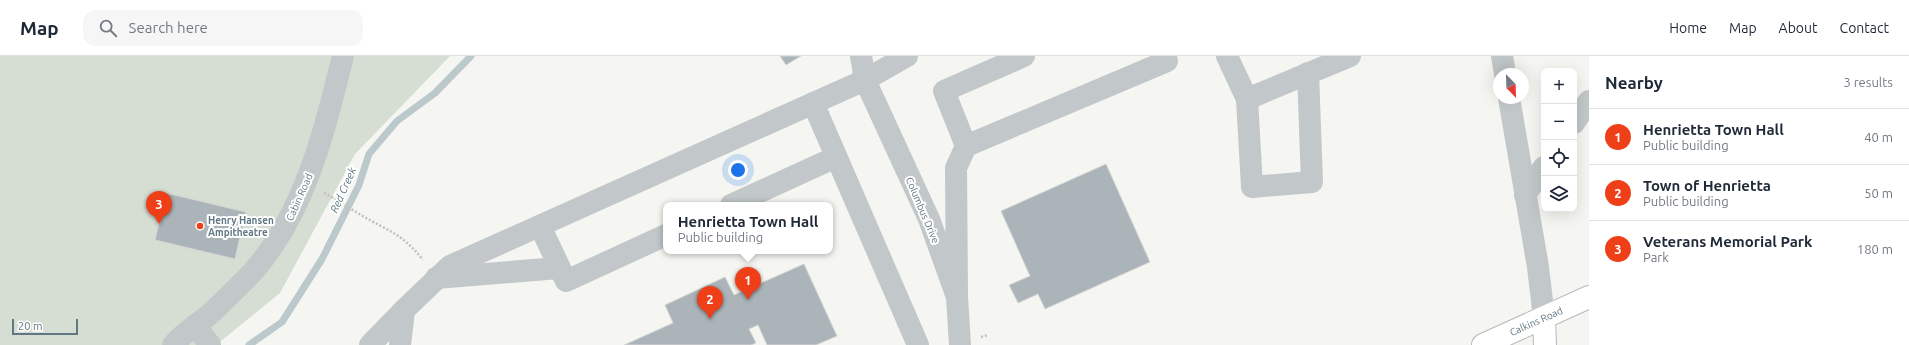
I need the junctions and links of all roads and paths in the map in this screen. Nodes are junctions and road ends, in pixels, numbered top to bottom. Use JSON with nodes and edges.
{"nodes":[{"id":1,"x":344,"y":56,"type":"edge"},
{"id":2,"x":861,"y":56,"type":"edge"},
{"id":3,"x":906,"y":56,"type":"edge"},
{"id":4,"x":1024,"y":56,"type":"edge"},
{"id":5,"x":1164,"y":56,"type":"edge"},
{"id":6,"x":1227,"y":56,"type":"edge"},
{"id":7,"x":1502,"y":56,"type":"edge"},
{"id":8,"x":1346,"y":57,"type":"edge"},
{"id":9,"x":1504,"y":68,"type":"edge"},
{"id":10,"x":1308,"y":73,"type":"junction"},
{"id":11,"x":865,"y":80,"type":"junction"},
{"id":12,"x":1247,"y":99,"type":"junction"},
{"id":13,"x":1589,"y":101,"type":"edge"},
{"id":14,"x":813,"y":103,"type":"junction"},
{"id":15,"x":1510,"y":104,"type":"edge"},
{"id":16,"x":1577,"y":119,"type":"edge"},
{"id":17,"x":966,"y":146,"type":"junction"},
{"id":18,"x":836,"y":157,"type":"junction"},
{"id":19,"x":1541,"y":172,"type":"edge"},
{"id":20,"x":1525,"y":196,"type":"junction"},
{"id":21,"x":339,"y":201,"type":"dead end"},
{"id":22,"x":738,"y":202,"type":"edge"},
{"id":23,"x":540,"y":226,"type":"junction"},
{"id":24,"x":663,"y":236,"type":"edge"},
{"id":25,"x":559,"y":268,"type":"junction"},
{"id":26,"x":432,"y":272,"type":"junction"},
{"id":27,"x":957,"y":297,"type":"junction"},
{"id":28,"x":1589,"y":297,"type":"edge"},
{"id":29,"x":404,"y":310,"type":"junction"},
{"id":30,"x":1544,"y":318,"type":"junction"},
{"id":31,"x":195,"y":325,"type":"junction"},
{"id":32,"x":173,"y":345,"type":"edge"},
{"id":33,"x":210,"y":345,"type":"edge"},
{"id":34,"x":370,"y":345,"type":"edge"},
{"id":35,"x":400,"y":345,"type":"edge"},
{"id":36,"x":918,"y":345,"type":"edge"},
{"id":37,"x":960,"y":345,"type":"edge"},
{"id":38,"x":1483,"y":345,"type":"edge"},
{"id":39,"x":1545,"y":345,"type":"edge"}],
"edges":[{"from":1,"to":31,"type":"street","name":"Cabin Road"},
{"from":2,"to":11,"type":"street","name":"Columbus Drive"},
{"from":3,"to":11,"type":"street"},
{"from":4,"to":17,"type":"street"},
{"from":5,"to":17,"type":"street"},
{"from":6,"to":12,"type":"street"},
{"from":7,"to":9,"type":"street"},
{"from":8,"to":10,"type":"street"},
{"from":10,"to":12,"type":"street"},
{"from":10,"to":12,"type":"street"},
{"from":11,"to":14,"type":"street"},
{"from":11,"to":27,"type":"street","name":"Columbus Drive"},
{"from":13,"to":16,"type":"street"},
{"from":14,"to":18,"type":"street"},
{"from":14,"to":23,"type":"street"},
{"from":15,"to":20,"type":"street"},
{"from":17,"to":27,"type":"street"},
{"from":18,"to":22,"type":"street"},
{"from":18,"to":36,"type":"street"},
{"from":19,"to":20,"type":"street"},
{"from":20,"to":30,"type":"street"},
{"from":21,"to":26,"type":"path"},
{"from":23,"to":25,"type":"street"},
{"from":23,"to":26,"type":"street"},
{"from":24,"to":25,"type":"street"},
{"from":25,"to":26,"type":"street"},
{"from":26,"to":29,"type":"street"},
{"from":27,"to":37,"type":"street","name":"Columbus Drive"},
{"from":28,"to":30,"type":"main road","name":"Calkins Road"},
{"from":29,"to":34,"type":"street"},
{"from":29,"to":35,"type":"street"},
{"from":30,"to":38,"type":"main road","name":"Calkins Road"},
{"from":30,"to":39,"type":"main road"},
{"from":31,"to":32,"type":"street","name":"Cabin Road"},
{"from":31,"to":33,"type":"street"}]}
